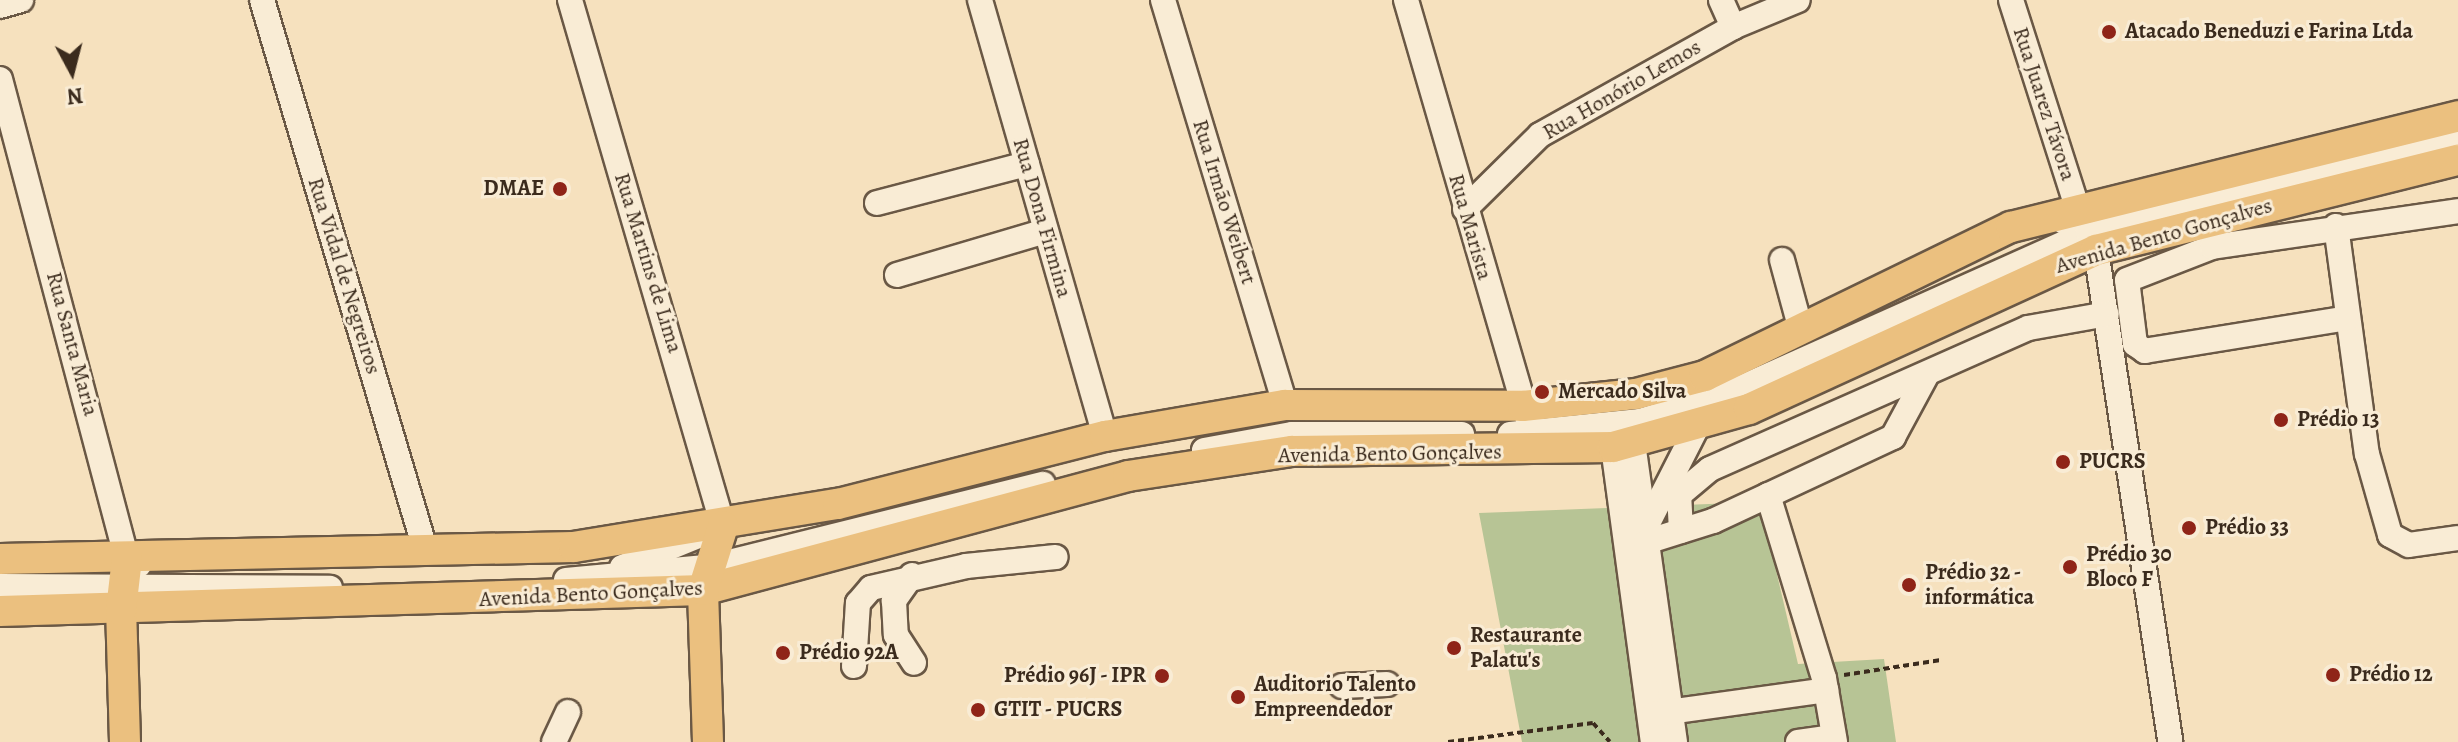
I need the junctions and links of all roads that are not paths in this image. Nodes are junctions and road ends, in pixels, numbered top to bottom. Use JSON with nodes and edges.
{"nodes":[{"id":1,"x":21,"y":0,"type":"edge"},
{"id":2,"x":262,"y":0,"type":"edge"},
{"id":3,"x":570,"y":0,"type":"edge"},
{"id":4,"x":980,"y":0,"type":"edge"},
{"id":5,"x":1163,"y":0,"type":"edge"},
{"id":6,"x":1406,"y":0,"type":"edge"},
{"id":7,"x":1721,"y":0,"type":"edge"},
{"id":8,"x":1798,"y":0,"type":"edge"},
{"id":9,"x":2011,"y":0,"type":"edge"},
{"id":10,"x":0,"y":6,"type":"edge"},
{"id":11,"x":1733,"y":27,"type":"junction"},
{"id":12,"x":0,"y":79,"type":"edge"},
{"id":13,"x":2458,"y":116,"type":"edge"},
{"id":14,"x":2458,"y":142,"type":"edge"},
{"id":15,"x":2458,"y":160,"type":"edge"},
{"id":16,"x":1027,"y":164,"type":"junction"},
{"id":17,"x":877,"y":203,"type":"dead end"},
{"id":18,"x":2077,"y":207,"type":"junction"},
{"id":19,"x":1465,"y":209,"type":"junction"},
{"id":20,"x":2458,"y":211,"type":"edge"},
{"id":21,"x":2336,"y":226,"type":"junction"},
{"id":22,"x":1046,"y":231,"type":"junction"},
{"id":23,"x":2108,"y":247,"type":"junction"},
{"id":24,"x":2026,"y":255,"type":"junction"},
{"id":25,"x":1782,"y":260,"type":"dead end"},
{"id":26,"x":897,"y":275,"type":"dead end"},
{"id":27,"x":2107,"y":314,"type":"junction"},
{"id":28,"x":2348,"y":318,"type":"junction"},
{"id":29,"x":1801,"y":330,"type":"junction"},
{"id":30,"x":1926,"y":376,"type":"junction"},
{"id":31,"x":1285,"y":405,"type":"junction"},
{"id":32,"x":1574,"y":429,"type":"junction"},
{"id":33,"x":1696,"y":429,"type":"junction"},
{"id":34,"x":1531,"y":431,"type":"junction"},
{"id":35,"x":1105,"y":436,"type":"junction"},
{"id":36,"x":1623,"y":445,"type":"junction"},
{"id":37,"x":1768,"y":495,"type":"junction"},
{"id":38,"x":1639,"y":523,"type":"junction"},
{"id":39,"x":723,"y":526,"type":"junction"},
{"id":40,"x":1681,"y":531,"type":"junction"},
{"id":41,"x":2458,"y":538,"type":"edge"},
{"id":42,"x":426,"y":552,"type":"junction"},
{"id":43,"x":1056,"y":557,"type":"dead end"},
{"id":44,"x":0,"y":559,"type":"edge"},
{"id":45,"x":912,"y":575,"type":"junction"},
{"id":46,"x":594,"y":578,"type":"junction"},
{"id":47,"x":708,"y":578,"type":"junction"},
{"id":48,"x":124,"y":585,"type":"junction"},
{"id":49,"x":172,"y":585,"type":"junction"},
{"id":50,"x":0,"y":586,"type":"edge"},
{"id":51,"x":0,"y":611,"type":"edge"},
{"id":52,"x":914,"y":663,"type":"dead end"},
{"id":53,"x":854,"y":666,"type":"dead end"},
{"id":54,"x":1387,"y":684,"type":"dead end"},
{"id":55,"x":1825,"y":684,"type":"junction"},
{"id":56,"x":1342,"y":686,"type":"dead end"},
{"id":57,"x":568,"y":712,"type":"dead end"},
{"id":58,"x":1660,"y":713,"type":"junction"},
{"id":59,"x":1834,"y":739,"type":"edge"},
{"id":60,"x":125,"y":742,"type":"edge"},
{"id":61,"x":554,"y":742,"type":"edge"},
{"id":62,"x":708,"y":742,"type":"edge"},
{"id":63,"x":1653,"y":742,"type":"edge"},
{"id":64,"x":1675,"y":742,"type":"edge"},
{"id":65,"x":1798,"y":742,"type":"edge"},
{"id":66,"x":2170,"y":742,"type":"edge"}],
"edges":[{"from":1,"to":10,"type":"street"},
{"from":2,"to":42,"type":"street","name":"Rua Vidal de Negreiros"},
{"from":3,"to":39,"type":"street","name":"Rua Martins de Lima"},
{"from":4,"to":16,"type":"street","name":"Rua Dona Firmina"},
{"from":5,"to":31,"type":"street","name":"Rua Irmão Weibert"},
{"from":6,"to":19,"type":"street","name":"Rua Marista"},
{"from":7,"to":11,"type":"street"},
{"from":8,"to":11,"type":"street","name":"Rua Honório Lemos"},
{"from":9,"to":18,"type":"street","name":"Rua Juarez Távora"},
{"from":11,"to":19,"type":"street","name":"Rua Honório Lemos"},
{"from":12,"to":48,"type":"street","name":"Rua Santa Maria"},
{"from":13,"to":18,"type":"main road","name":"Avenida Bento Gonçalves"},
{"from":14,"to":24,"type":"street"},
{"from":15,"to":23,"type":"main road","name":"Avenida Bento Gonçalves"},
{"from":16,"to":17,"type":"street"},
{"from":16,"to":22,"type":"street","name":"Rua Dona Firmina"},
{"from":18,"to":24,"type":"street"},
{"from":18,"to":29,"type":"main road","name":"Avenida Bento Gonçalves"},
{"from":19,"to":34,"type":"street","name":"Rua Marista"},
{"from":20,"to":21,"type":"street"},
{"from":21,"to":28,"type":"street"},
{"from":21,"to":28,"type":"street"},
{"from":22,"to":26,"type":"street"},
{"from":22,"to":35,"type":"street","name":"Rua Dona Firmina"},
{"from":23,"to":24,"type":"street"},
{"from":23,"to":27,"type":"street"},
{"from":23,"to":33,"type":"main road","name":"Avenida Bento Gonçalves"},
{"from":24,"to":32,"type":"street"},
{"from":25,"to":29,"type":"street"},
{"from":27,"to":30,"type":"street"},
{"from":27,"to":66,"type":"street"},
{"from":28,"to":41,"type":"street"},
{"from":29,"to":34,"type":"main road","name":"Avenida Bento Gonçalves"},
{"from":30,"to":37,"type":"street"},
{"from":30,"to":40,"type":"street"},
{"from":31,"to":34,"type":"main road","name":"Avenida Bento Gonçalves"},
{"from":31,"to":35,"type":"main road","name":"Avenida Bento Gonçalves"},
{"from":32,"to":34,"type":"street"},
{"from":32,"to":34,"type":"street"},
{"from":33,"to":36,"type":"main road","name":"Avenida Bento Gonçalves"},
{"from":33,"to":38,"type":"street"},
{"from":34,"to":36,"type":"main road","name":"Avenida Bento Gonçalves"},
{"from":34,"to":47,"type":"main road","name":"Avenida Bento Gonçalves"},
{"from":35,"to":39,"type":"main road","name":"Avenida Bento Gonçalves"},
{"from":36,"to":38,"type":"street"},
{"from":37,"to":40,"type":"street"},
{"from":37,"to":55,"type":"street"},
{"from":38,"to":40,"type":"street"},
{"from":38,"to":58,"type":"street"},
{"from":38,"to":58,"type":"street"},
{"from":39,"to":42,"type":"main road","name":"Avenida Bento Gonçalves"},
{"from":39,"to":46,"type":"street"},
{"from":39,"to":47,"type":"main road"},
{"from":42,"to":48,"type":"main road","name":"Avenida Bento Gonçalves"},
{"from":43,"to":45,"type":"street"},
{"from":44,"to":48,"type":"main road","name":"Avenida Bento Gonçalves"},
{"from":45,"to":52,"type":"street"},
{"from":45,"to":53,"type":"street"},
{"from":46,"to":47,"type":"street"},
{"from":46,"to":49,"type":"street"},
{"from":47,"to":48,"type":"main road","name":"Avenida Bento Gonçalves"},
{"from":47,"to":62,"type":"main road"},
{"from":48,"to":49,"type":"street"},
{"from":48,"to":49,"type":"street"},
{"from":48,"to":50,"type":"street"},
{"from":48,"to":51,"type":"main road","name":"Avenida Bento Gonçalves"},
{"from":48,"to":60,"type":"main road"},
{"from":54,"to":56,"type":"street"},
{"from":55,"to":58,"type":"street"},
{"from":55,"to":59,"type":"street"},
{"from":57,"to":61,"type":"street"},
{"from":58,"to":63,"type":"street"},
{"from":58,"to":64,"type":"street"},
{"from":59,"to":65,"type":"street"}]}
